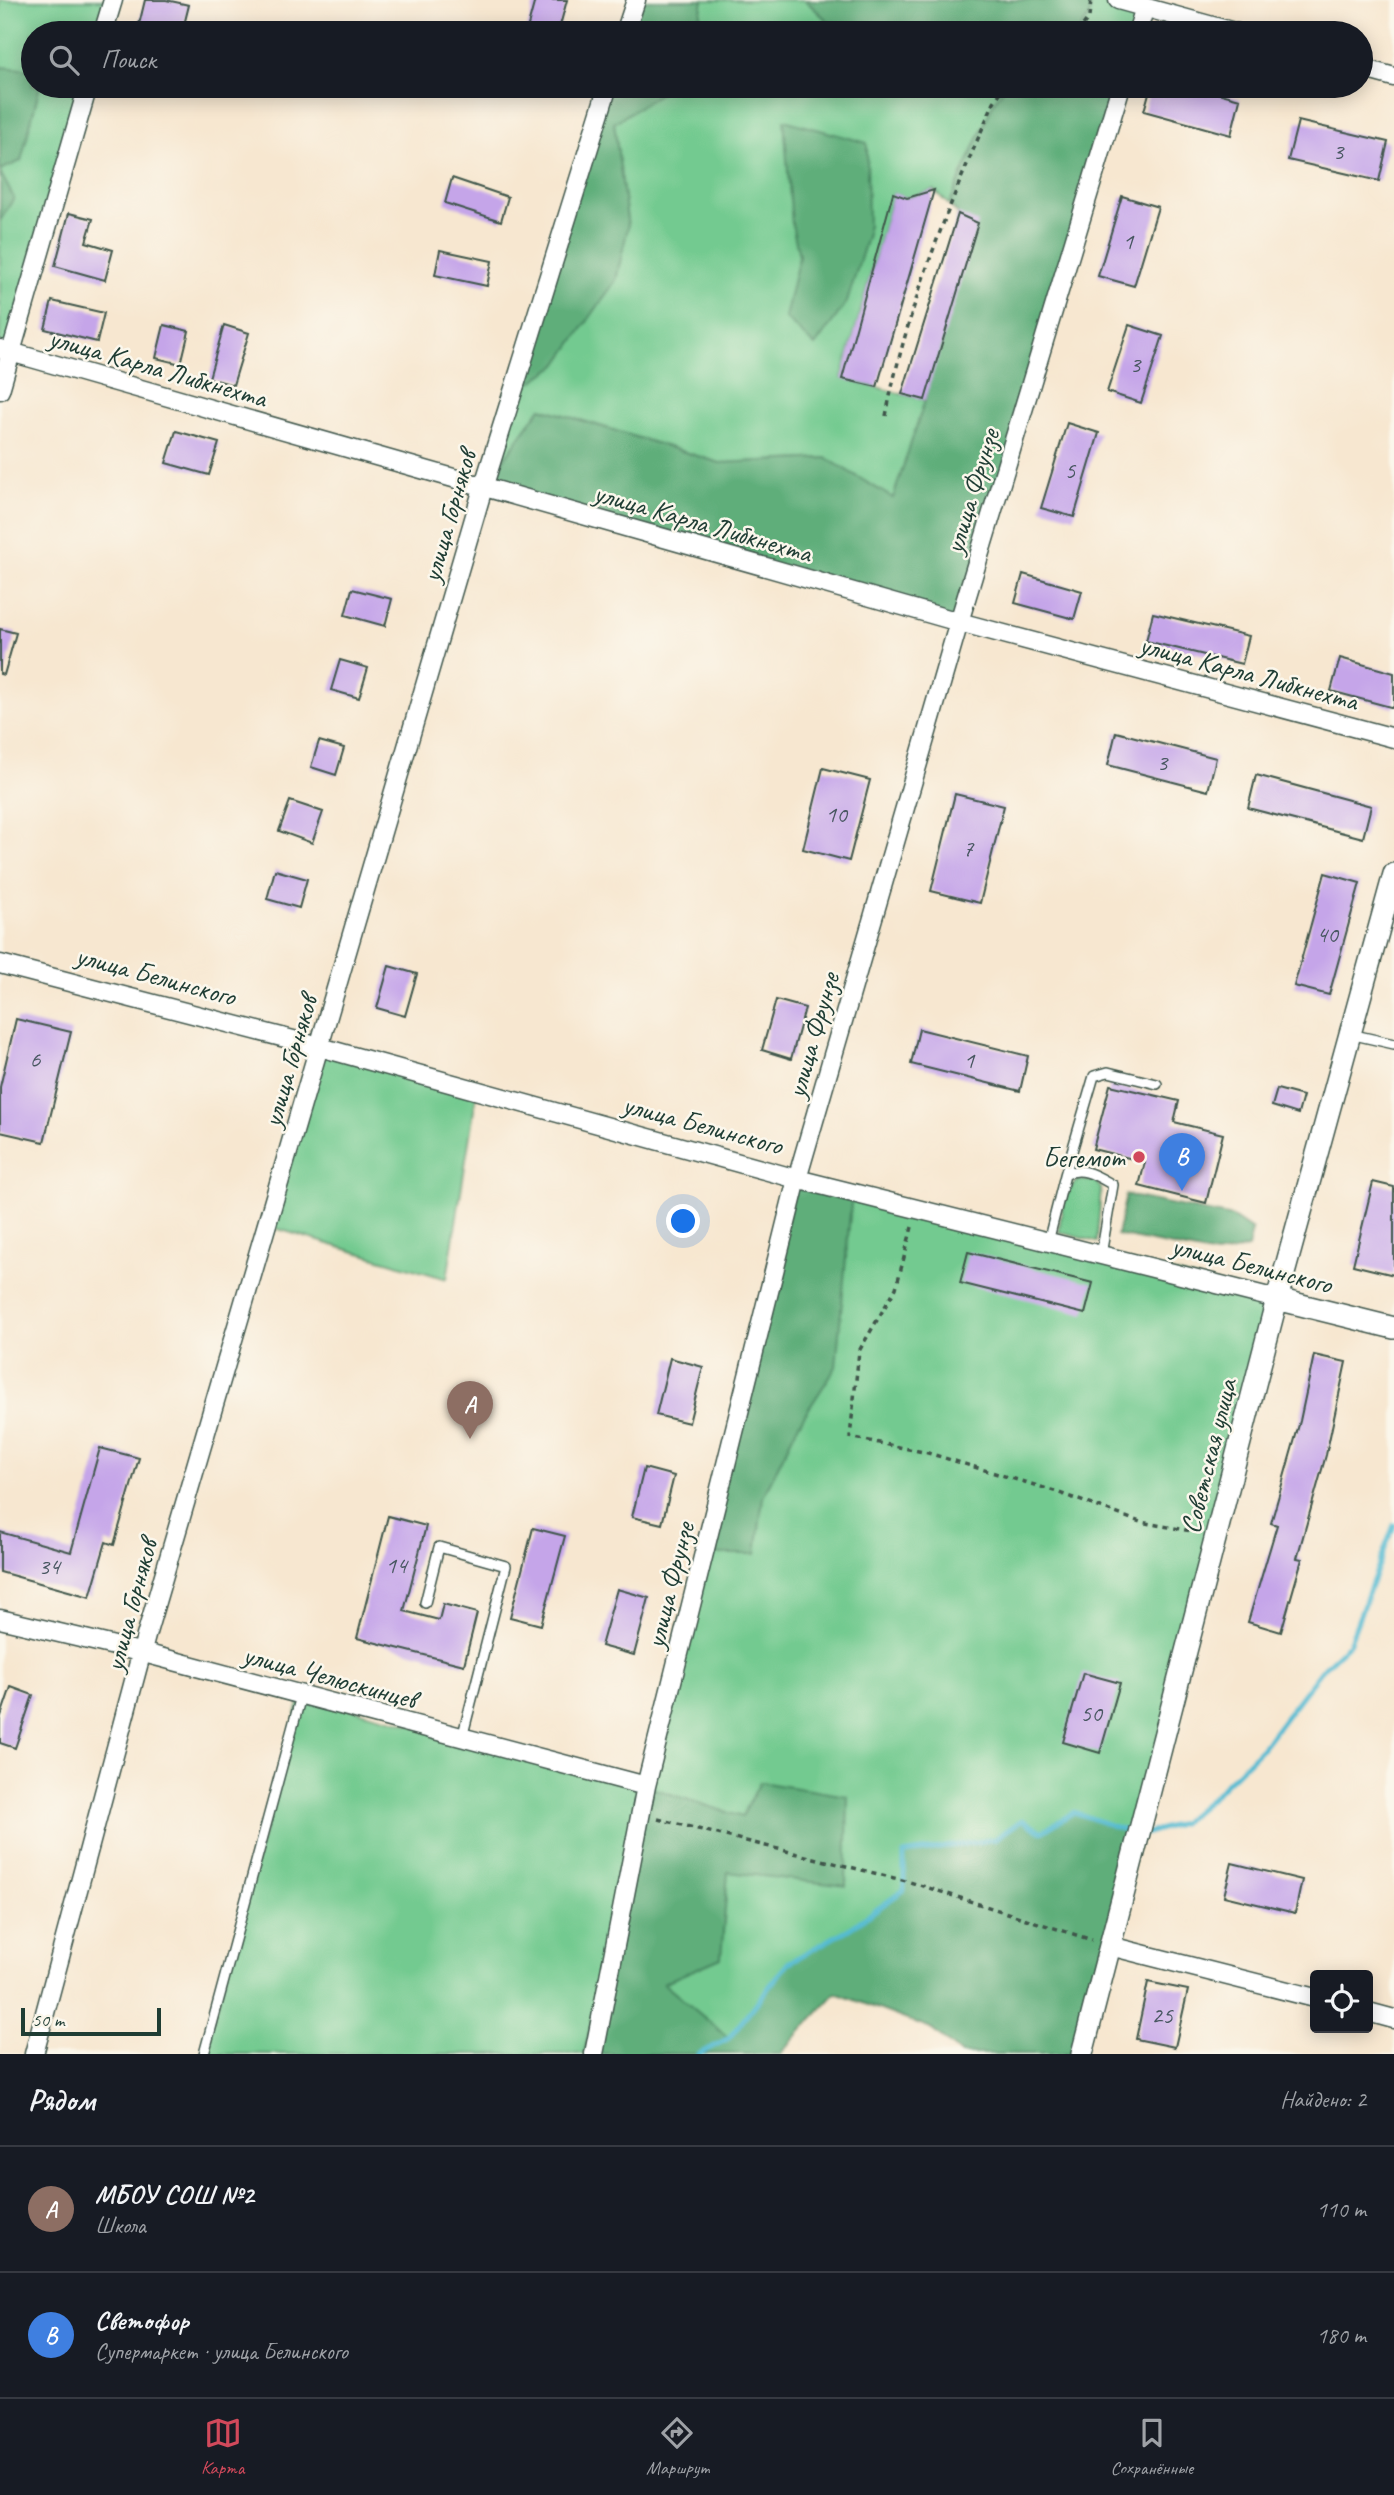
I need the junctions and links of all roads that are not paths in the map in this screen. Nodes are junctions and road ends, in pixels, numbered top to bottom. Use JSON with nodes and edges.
{"nodes":[{"id":1,"x":113,"y":0,"type":"edge"},
{"id":2,"x":636,"y":0,"type":"edge"},
{"id":3,"x":1118,"y":0,"type":"edge"},
{"id":4,"x":1145,"y":7,"type":"junction"},
{"id":5,"x":107,"y":21,"type":"edge"},
{"id":6,"x":629,"y":21,"type":"edge"},
{"id":7,"x":1141,"y":21,"type":"edge"},
{"id":8,"x":1195,"y":21,"type":"edge"},
{"id":9,"x":1373,"y":71,"type":"edge"},
{"id":10,"x":1394,"y":77,"type":"edge"},
{"id":11,"x":84,"y":98,"type":"edge"},
{"id":12,"x":604,"y":98,"type":"edge"},
{"id":13,"x":1117,"y":98,"type":"edge"},
{"id":14,"x":5,"y":350,"type":"edge"},
{"id":15,"x":0,"y":390,"type":"edge"},
{"id":16,"x":483,"y":488,"type":"junction"},
{"id":17,"x":959,"y":622,"type":"junction"},
{"id":18,"x":1394,"y":738,"type":"edge"},
{"id":19,"x":1394,"y":874,"type":"edge"},
{"id":20,"x":0,"y":964,"type":"edge"},
{"id":21,"x":1350,"y":1034,"type":"junction"},
{"id":22,"x":1394,"y":1044,"type":"edge"},
{"id":23,"x":320,"y":1047,"type":"junction"},
{"id":24,"x":1157,"y":1084,"type":"dead end"},
{"id":25,"x":1065,"y":1175,"type":"junction"},
{"id":26,"x":797,"y":1179,"type":"junction"},
{"id":27,"x":1048,"y":1242,"type":"junction"},
{"id":28,"x":1101,"y":1255,"type":"junction"},
{"id":29,"x":1277,"y":1299,"type":"junction"},
{"id":30,"x":1394,"y":1328,"type":"edge"},
{"id":31,"x":425,"y":1603,"type":"dead end"},
{"id":32,"x":0,"y":1619,"type":"edge"},
{"id":33,"x":144,"y":1653,"type":"junction"},
{"id":34,"x":301,"y":1696,"type":"junction"},
{"id":35,"x":462,"y":1738,"type":"junction"},
{"id":36,"x":646,"y":1786,"type":"junction"},
{"id":37,"x":1110,"y":1946,"type":"junction"},
{"id":38,"x":1310,"y":1997,"type":"edge"},
{"id":39,"x":1373,"y":2013,"type":"edge"},
{"id":40,"x":1394,"y":2018,"type":"edge"},
{"id":41,"x":34,"y":2054,"type":"edge"},
{"id":42,"x":204,"y":2054,"type":"edge"},
{"id":43,"x":594,"y":2054,"type":"edge"},
{"id":44,"x":1082,"y":2054,"type":"edge"}],
"edges":[{"from":1,"to":5,"type":"street"},
{"from":2,"to":6,"type":"street"},
{"from":3,"to":4,"type":"street"},
{"from":4,"to":7,"type":"street"},
{"from":4,"to":8,"type":"street"},
{"from":9,"to":10,"type":"street"},
{"from":11,"to":14,"type":"street"},
{"from":12,"to":16,"type":"street","name":"улица Горняков"},
{"from":13,"to":17,"type":"street","name":"улица Фрунзе"},
{"from":14,"to":15,"type":"street"},
{"from":14,"to":16,"type":"street","name":"улица Карла Либкнехта"},
{"from":16,"to":17,"type":"street","name":"улица Карла Либкнехта"},
{"from":16,"to":23,"type":"street","name":"улица Горняков"},
{"from":17,"to":18,"type":"street","name":"улица Карла Либкнехта"},
{"from":17,"to":26,"type":"street","name":"улица Фрунзе"},
{"from":19,"to":21,"type":"street","name":"Советская улица"},
{"from":20,"to":23,"type":"street","name":"улица Белинского"},
{"from":21,"to":22,"type":"lane"},
{"from":21,"to":29,"type":"street","name":"Советская улица"},
{"from":23,"to":26,"type":"street","name":"улица Белинского"},
{"from":23,"to":33,"type":"street","name":"улица Горняков"},
{"from":24,"to":25,"type":"lane"},
{"from":25,"to":27,"type":"lane"},
{"from":25,"to":28,"type":"lane"},
{"from":26,"to":27,"type":"street","name":"улица Белинского"},
{"from":26,"to":36,"type":"street","name":"улица Фрунзе"},
{"from":27,"to":28,"type":"street","name":"улица Белинского"},
{"from":28,"to":29,"type":"street","name":"улица Белинского"},
{"from":29,"to":30,"type":"street","name":"улица Белинского"},
{"from":29,"to":37,"type":"street","name":"Советская улица"},
{"from":31,"to":35,"type":"lane"},
{"from":32,"to":33,"type":"street","name":"улица Челюскинцев"},
{"from":33,"to":34,"type":"street","name":"улица Челюскинцев"},
{"from":33,"to":41,"type":"street","name":"улица Горняков"},
{"from":34,"to":35,"type":"street","name":"улица Челюскинцев"},
{"from":34,"to":42,"type":"lane"},
{"from":35,"to":36,"type":"street","name":"улица Челюскинцев"},
{"from":36,"to":43,"type":"street","name":"улица Фрунзе"},
{"from":37,"to":38,"type":"street"},
{"from":37,"to":44,"type":"street","name":"Советская улица"},
{"from":39,"to":40,"type":"street"}]}
